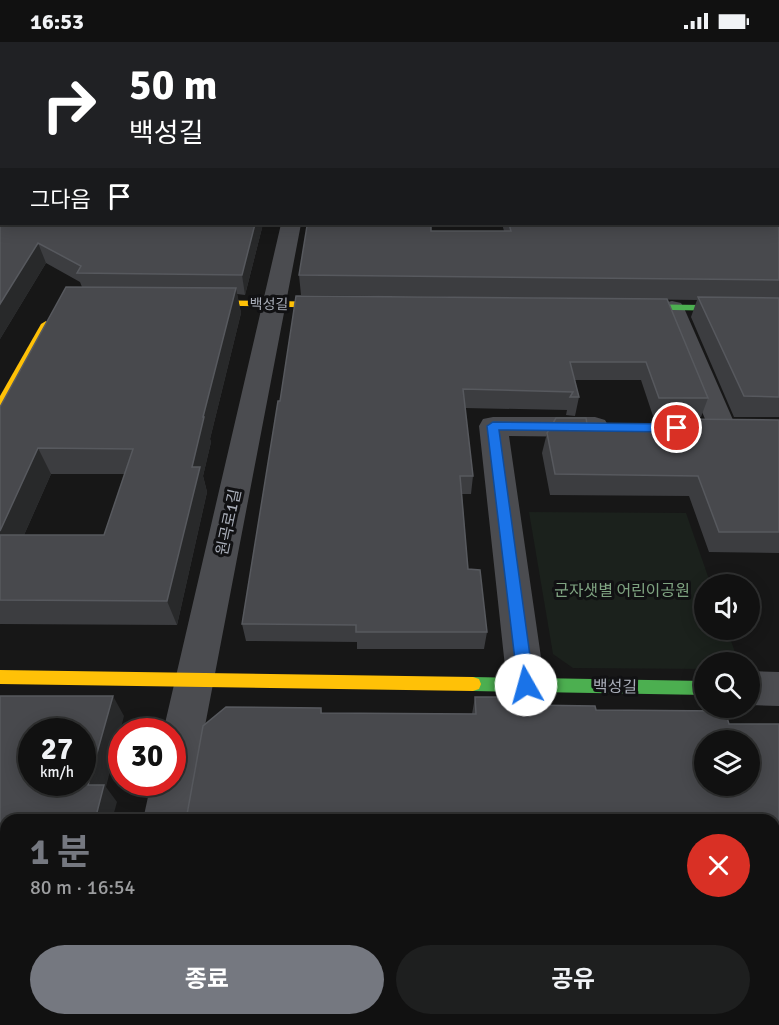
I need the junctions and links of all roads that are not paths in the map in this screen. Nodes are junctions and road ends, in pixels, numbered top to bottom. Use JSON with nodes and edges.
{"nodes":[{"id":1,"x":291,"y":225,"type":"edge"},
{"id":2,"x":178,"y":303,"type":"edge"},
{"id":3,"x":274,"y":304,"type":"junction"},
{"id":4,"x":356,"y":305,"type":"edge"},
{"id":5,"x":613,"y":307,"type":"edge"},
{"id":6,"x":672,"y":308,"type":"junction"},
{"id":7,"x":779,"y":309,"type":"edge"},
{"id":8,"x":52,"y":313,"type":"edge"},
{"id":9,"x":0,"y":406,"type":"edge"},
{"id":10,"x":619,"y":427,"type":"edge"},
{"id":11,"x":688,"y":428,"type":"edge"},
{"id":12,"x":723,"y":429,"type":"junction"},
{"id":13,"x":756,"y":429,"type":"edge"},
{"id":14,"x":0,"y":677,"type":"edge"},
{"id":15,"x":195,"y":680,"type":"junction"},
{"id":16,"x":526,"y":685,"type":"junction"},
{"id":17,"x":694,"y":688,"type":"edge"},
{"id":18,"x":760,"y":688,"type":"edge"},
{"id":19,"x":779,"y":689,"type":"edge"},
{"id":20,"x":166,"y":814,"type":"edge"}],
"edges":[{"from":1,"to":3,"type":"street","name":"원곡로1길"},
{"from":2,"to":3,"type":"street","name":"백성길"},
{"from":3,"to":4,"type":"street","name":"백성길"},
{"from":3,"to":15,"type":"street","name":"원곡로1길"},
{"from":5,"to":6,"type":"street"},
{"from":6,"to":7,"type":"street"},
{"from":6,"to":12,"type":"street"},
{"from":8,"to":9,"type":"street"},
{"from":10,"to":16,"type":"street"},
{"from":11,"to":12,"type":"street"},
{"from":12,"to":13,"type":"street"},
{"from":14,"to":15,"type":"street","name":"백성길"},
{"from":15,"to":16,"type":"street","name":"백성길"},
{"from":15,"to":20,"type":"street","name":"원곡로1길"},
{"from":16,"to":17,"type":"street","name":"백성길"},
{"from":18,"to":19,"type":"street"}]}
